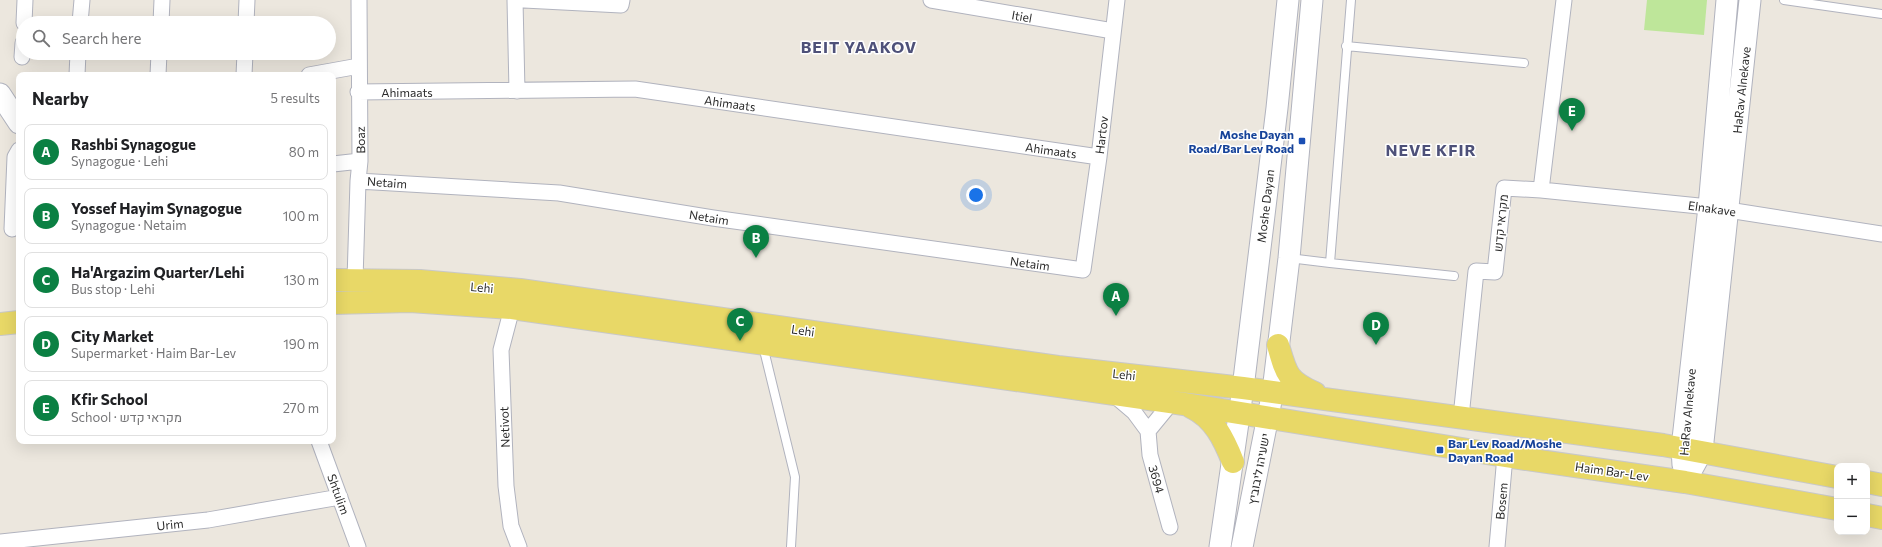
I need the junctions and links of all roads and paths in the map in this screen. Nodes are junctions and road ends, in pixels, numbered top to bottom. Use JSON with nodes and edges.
{"nodes":[{"id":1,"x":25,"y":0,"type":"edge"},
{"id":2,"x":82,"y":0,"type":"edge"},
{"id":3,"x":162,"y":0,"type":"edge"},
{"id":4,"x":247,"y":0,"type":"edge"},
{"id":5,"x":359,"y":0,"type":"edge"},
{"id":6,"x":515,"y":0,"type":"edge"},
{"id":7,"x":524,"y":0,"type":"edge"},
{"id":8,"x":622,"y":0,"type":"edge"},
{"id":9,"x":931,"y":0,"type":"edge"},
{"id":10,"x":1117,"y":0,"type":"edge"},
{"id":11,"x":1288,"y":0,"type":"edge"},
{"id":12,"x":1312,"y":0,"type":"edge"},
{"id":13,"x":1350,"y":0,"type":"edge"},
{"id":14,"x":1564,"y":0,"type":"edge"},
{"id":15,"x":1727,"y":0,"type":"edge"},
{"id":16,"x":1750,"y":0,"type":"edge"},
{"id":17,"x":1784,"y":0,"type":"edge"},
{"id":18,"x":1882,"y":14,"type":"edge"},
{"id":19,"x":24,"y":16,"type":"edge"},
{"id":20,"x":81,"y":16,"type":"edge"},
{"id":21,"x":161,"y":16,"type":"edge"},
{"id":22,"x":246,"y":16,"type":"edge"},
{"id":23,"x":1113,"y":31,"type":"junction"},
{"id":24,"x":1346,"y":46,"type":"junction"},
{"id":25,"x":78,"y":60,"type":"edge"},
{"id":26,"x":159,"y":60,"type":"edge"},
{"id":27,"x":245,"y":60,"type":"edge"},
{"id":28,"x":1524,"y":63,"type":"dead end"},
{"id":29,"x":359,"y":66,"type":"junction"},
{"id":30,"x":77,"y":72,"type":"edge"},
{"id":31,"x":158,"y":72,"type":"edge"},
{"id":32,"x":244,"y":72,"type":"edge"},
{"id":33,"x":325,"y":72,"type":"edge"},
{"id":34,"x":517,"y":91,"type":"junction"},
{"id":35,"x":358,"y":92,"type":"junction"},
{"id":36,"x":0,"y":94,"type":"edge"},
{"id":37,"x":16,"y":118,"type":"edge"},
{"id":38,"x":16,"y":154,"type":"edge"},
{"id":39,"x":1099,"y":157,"type":"junction"},
{"id":40,"x":360,"y":161,"type":"junction"},
{"id":41,"x":336,"y":164,"type":"edge"},
{"id":42,"x":358,"y":180,"type":"junction"},
{"id":43,"x":1541,"y":190,"type":"junction"},
{"id":44,"x":1718,"y":208,"type":"junction"},
{"id":45,"x":12,"y":229,"type":"dead end"},
{"id":46,"x":1882,"y":234,"type":"edge"},
{"id":47,"x":1289,"y":258,"type":"junction"},
{"id":48,"x":1330,"y":263,"type":"junction"},
{"id":49,"x":1083,"y":270,"type":"joint"},
{"id":50,"x":1454,"y":276,"type":"dead end"},
{"id":51,"x":336,"y":280,"type":"edge"},
{"id":52,"x":355,"y":280,"type":"junction"},
{"id":53,"x":336,"y":303,"type":"edge"},
{"id":54,"x":512,"y":308,"type":"junction"},
{"id":55,"x":16,"y":322,"type":"edge"},
{"id":56,"x":0,"y":324,"type":"edge"},
{"id":57,"x":16,"y":337,"type":"edge"},
{"id":58,"x":0,"y":339,"type":"edge"},
{"id":59,"x":763,"y":343,"type":"junction"},
{"id":60,"x":1278,"y":345,"type":"junction"},
{"id":61,"x":1243,"y":388,"type":"junction"},
{"id":62,"x":1272,"y":391,"type":"junction"},
{"id":63,"x":1114,"y":394,"type":"junction"},
{"id":64,"x":1337,"y":401,"type":"junction"},
{"id":65,"x":1178,"y":403,"type":"junction"},
{"id":66,"x":1239,"y":413,"type":"junction"},
{"id":67,"x":1268,"y":418,"type":"junction"},
{"id":68,"x":1461,"y":418,"type":"junction"},
{"id":69,"x":1148,"y":431,"type":"junction"},
{"id":70,"x":320,"y":444,"type":"edge"},
{"id":71,"x":1692,"y":449,"type":"junction"},
{"id":72,"x":1505,"y":456,"type":"junction"},
{"id":73,"x":1233,"y":462,"type":"junction"},
{"id":74,"x":1834,"y":476,"type":"edge"},
{"id":75,"x":1685,"y":482,"type":"junction"},
{"id":76,"x":1870,"y":483,"type":"edge"},
{"id":77,"x":1882,"y":485,"type":"edge"},
{"id":78,"x":340,"y":497,"type":"junction"},
{"id":79,"x":1834,"y":508,"type":"edge"},
{"id":80,"x":1870,"y":516,"type":"edge"},
{"id":81,"x":1882,"y":518,"type":"edge"},
{"id":82,"x":1170,"y":527,"type":"dead end"},
{"id":83,"x":0,"y":542,"type":"edge"},
{"id":84,"x":358,"y":547,"type":"edge"},
{"id":85,"x":519,"y":547,"type":"edge"},
{"id":86,"x":791,"y":547,"type":"edge"},
{"id":87,"x":1220,"y":547,"type":"edge"},
{"id":88,"x":1242,"y":547,"type":"edge"},
{"id":89,"x":1497,"y":547,"type":"edge"}],
"edges":[{"from":1,"to":19,"type":"street"},
{"from":2,"to":20,"type":"street"},
{"from":3,"to":21,"type":"street"},
{"from":4,"to":22,"type":"street"},
{"from":5,"to":29,"type":"street","name":"Boaz"},
{"from":6,"to":34,"type":"street"},
{"from":7,"to":8,"type":"street"},
{"from":9,"to":23,"type":"street","name":"Itiel"},
{"from":10,"to":23,"type":"street","name":"Hartov"},
{"from":11,"to":61,"type":"street","name":"Moshe Dayan"},
{"from":12,"to":47,"type":"street"},
{"from":13,"to":24,"type":"lane"},
{"from":14,"to":43,"type":"street"},
{"from":15,"to":44,"type":"street","name":"HaRav Alnekave"},
{"from":16,"to":44,"type":"street","name":"HaRav Alnekave"},
{"from":17,"to":18,"type":"lane"},
{"from":23,"to":39,"type":"street","name":"Hartov"},
{"from":24,"to":28,"type":"lane"},
{"from":24,"to":48,"type":"lane"},
{"from":25,"to":30,"type":"street"},
{"from":26,"to":31,"type":"street"},
{"from":27,"to":32,"type":"street"},
{"from":29,"to":33,"type":"street"},
{"from":29,"to":35,"type":"street","name":"Boaz"},
{"from":34,"to":35,"type":"street","name":"Ahimaats"},
{"from":34,"to":39,"type":"street","name":"Ahimaats"},
{"from":35,"to":40,"type":"street","name":"Boaz"},
{"from":36,"to":37,"type":"street"},
{"from":38,"to":45,"type":"street"},
{"from":39,"to":49,"type":"street","name":"Hartov"},
{"from":40,"to":41,"type":"street"},
{"from":40,"to":42,"type":"street","name":"Boaz"},
{"from":42,"to":49,"type":"street","name":"Netaim"},
{"from":42,"to":52,"type":"street","name":"Boaz"},
{"from":43,"to":44,"type":"street","name":"Elnakave"},
{"from":43,"to":68,"type":"street","name":"מקראי קדש"},
{"from":44,"to":46,"type":"street","name":"Elnakave"},
{"from":44,"to":71,"type":"street","name":"HaRav Alnekave"},
{"from":47,"to":48,"type":"lane"},
{"from":47,"to":60,"type":"street"},
{"from":48,"to":50,"type":"lane"},
{"from":51,"to":52,"type":"main road","name":"Lehi"},
{"from":52,"to":61,"type":"main road","name":"Lehi"},
{"from":53,"to":54,"type":"main road","name":"Lehi"},
{"from":54,"to":59,"type":"main road","name":"Lehi"},
{"from":54,"to":85,"type":"street","name":"Netivot"},
{"from":55,"to":56,"type":"main road"},
{"from":57,"to":58,"type":"main road"},
{"from":59,"to":63,"type":"main road","name":"Lehi"},
{"from":59,"to":86,"type":"lane"},
{"from":60,"to":62,"type":"street"},
{"from":60,"to":64,"type":"main road"},
{"from":61,"to":62,"type":"main road","name":"Lehi"},
{"from":61,"to":66,"type":"street","name":"Moshe Dayan"},
{"from":62,"to":64,"type":"main road"},
{"from":62,"to":67,"type":"street","name":"ישעיהו ליבוביץ"},
{"from":63,"to":65,"type":"main road","name":"Lehi"},
{"from":63,"to":69,"type":"street"},
{"from":64,"to":68,"type":"main road"},
{"from":65,"to":66,"type":"main road","name":"Lehi"},
{"from":65,"to":69,"type":"street"},
{"from":65,"to":73,"type":"main road"},
{"from":66,"to":67,"type":"main road","name":"Lehi"},
{"from":66,"to":73,"type":"street","name":"ישעיהו ליבוביץ"},
{"from":67,"to":72,"type":"main road","name":"Haim Bar-Lev"},
{"from":67,"to":88,"type":"street","name":"ישעיהו ליבוביץ"},
{"from":68,"to":71,"type":"main road"},
{"from":69,"to":82,"type":"street","name":"3694"},
{"from":70,"to":78,"type":"street","name":"Shtulim"},
{"from":71,"to":74,"type":"main road"},
{"from":71,"to":75,"type":"street","name":"HaRav Alnekave"},
{"from":72,"to":75,"type":"main road","name":"Haim Bar-Lev"},
{"from":72,"to":89,"type":"street","name":"Bosem"},
{"from":73,"to":87,"type":"street","name":"ישעיהו ליבוביץ"},
{"from":75,"to":79,"type":"main road","name":"Haim Bar-Lev"},
{"from":76,"to":77,"type":"main road"},
{"from":78,"to":83,"type":"street","name":"Urim"},
{"from":78,"to":84,"type":"street","name":"Shtulim"},
{"from":80,"to":81,"type":"main road"}]}
